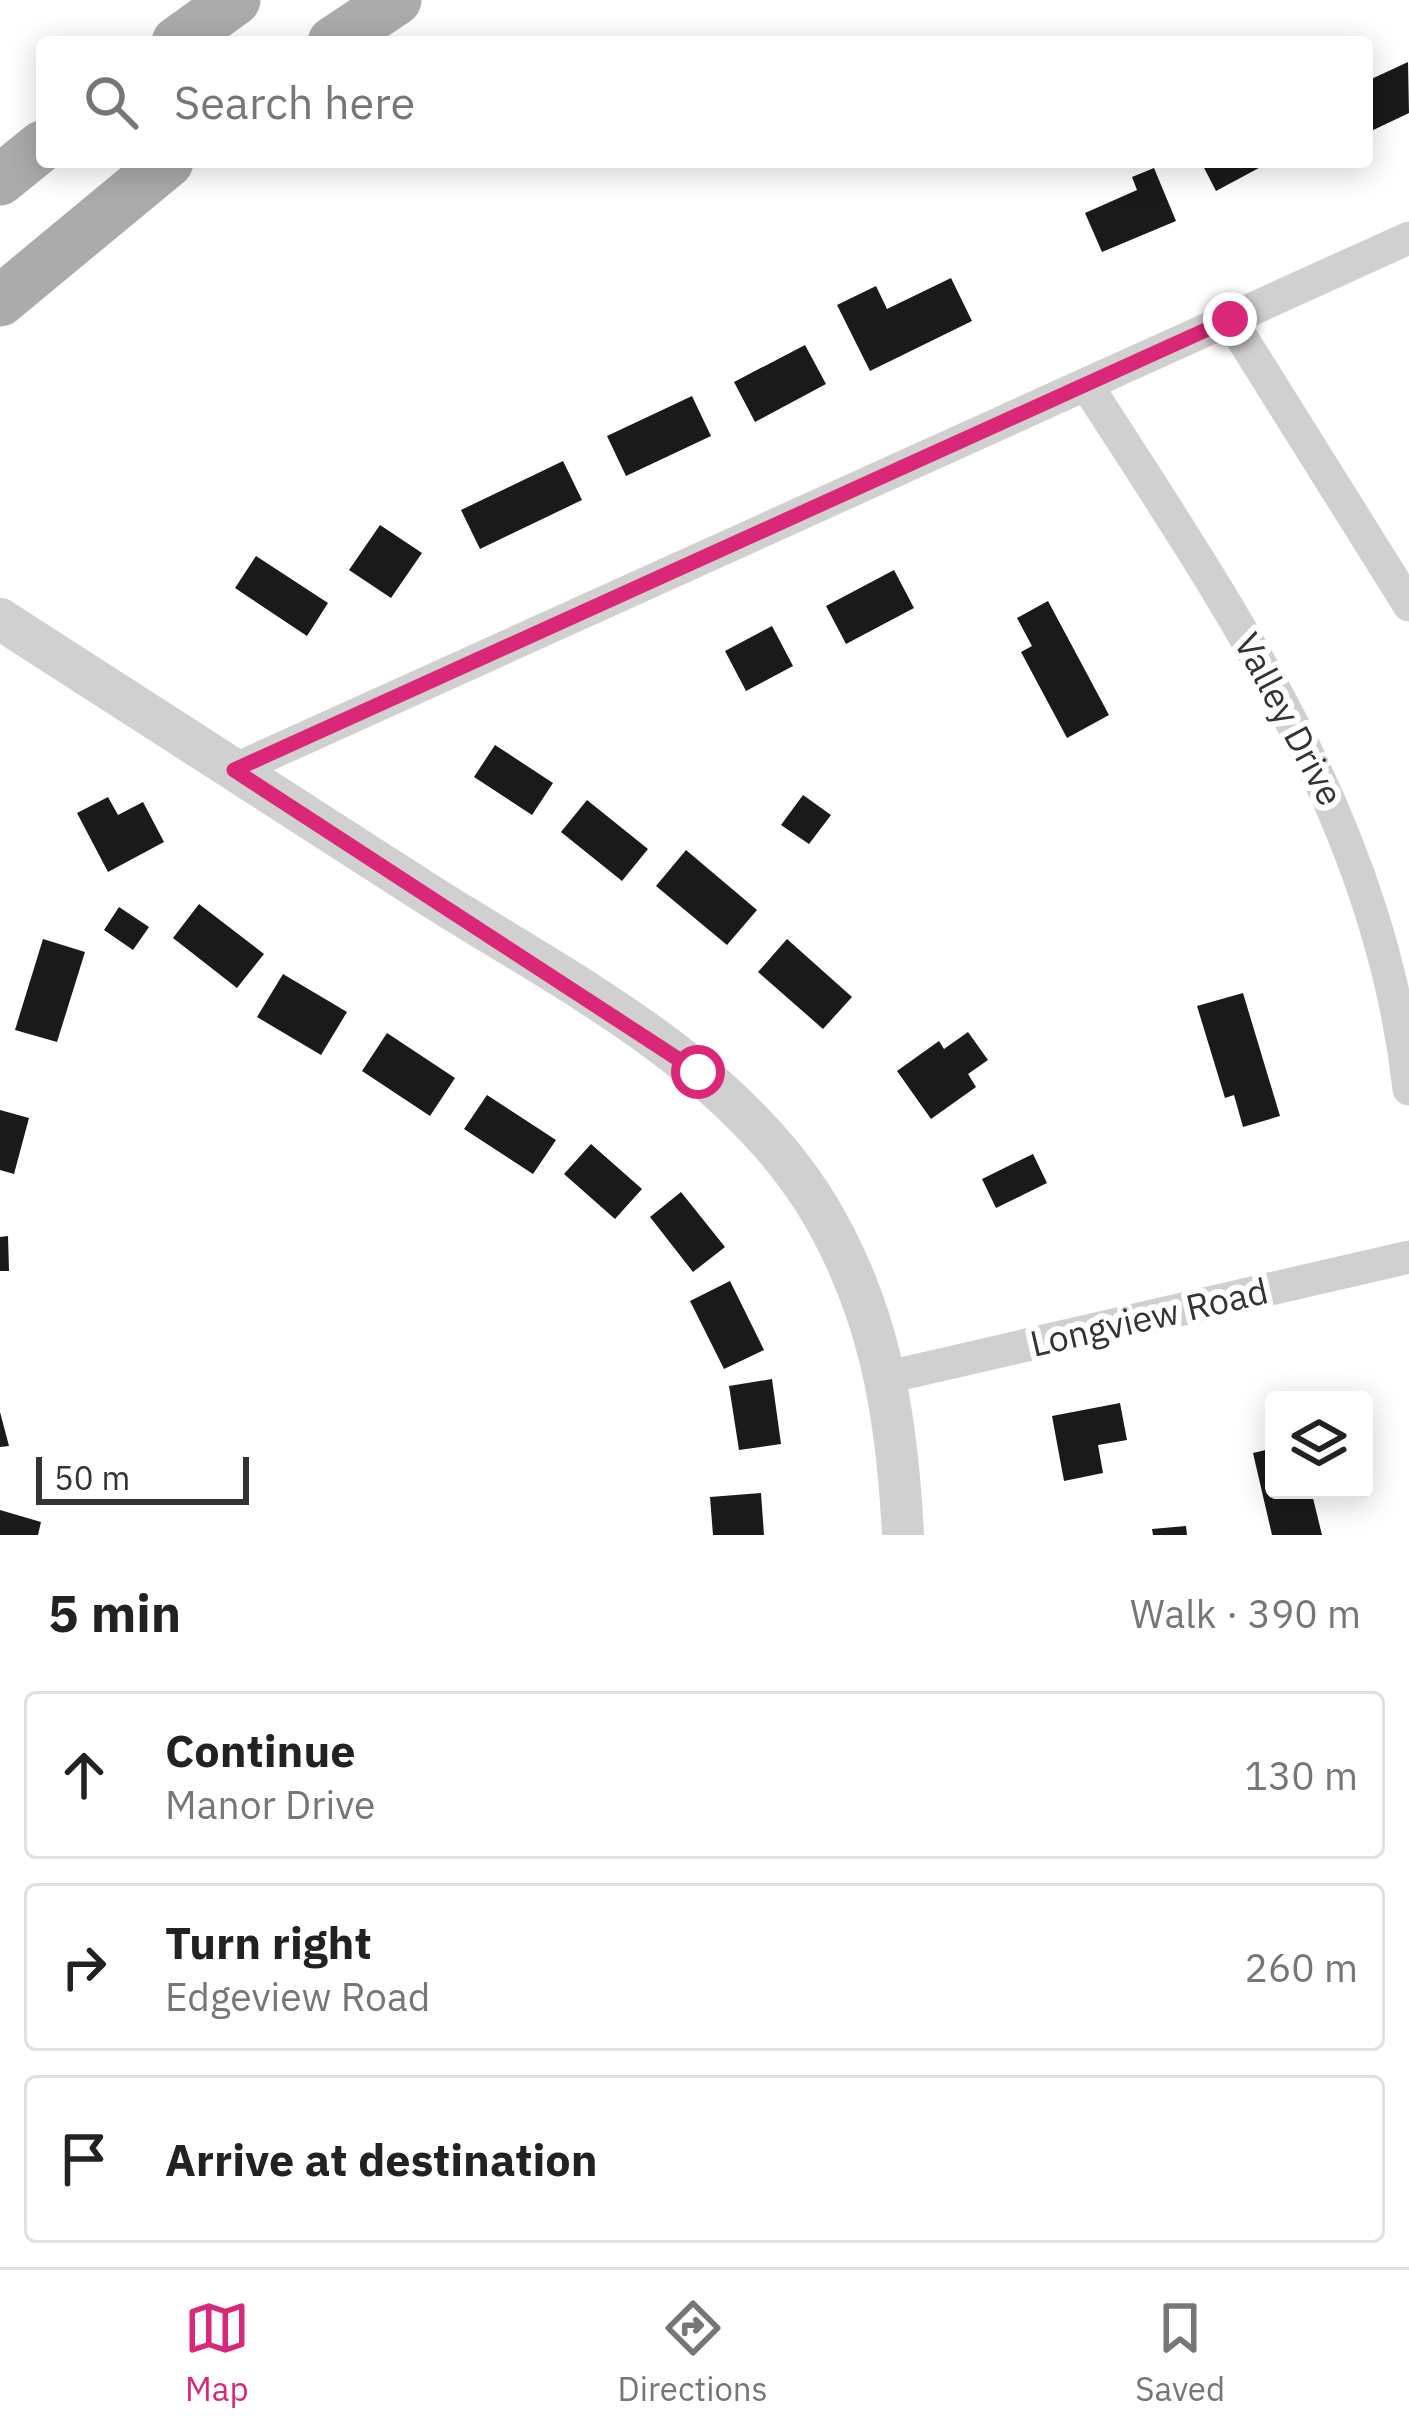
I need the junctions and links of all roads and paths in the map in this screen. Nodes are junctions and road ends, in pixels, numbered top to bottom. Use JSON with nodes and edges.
{"nodes":[{"id":1,"x":235,"y":0,"type":"edge"},
{"id":2,"x":396,"y":0,"type":"edge"},
{"id":3,"x":185,"y":36,"type":"edge"},
{"id":4,"x":342,"y":36,"type":"edge"},
{"id":5,"x":36,"y":151,"type":"edge"},
{"id":6,"x":161,"y":168,"type":"edge"},
{"id":7,"x":0,"y":180,"type":"edge"},
{"id":8,"x":1409,"y":238,"type":"edge"},
{"id":9,"x":0,"y":301,"type":"edge"},
{"id":10,"x":1230,"y":319,"type":"junction"},
{"id":11,"x":1086,"y":384,"type":"junction"},
{"id":12,"x":1409,"y":605,"type":"edge"},
{"id":13,"x":0,"y":619,"type":"edge"},
{"id":14,"x":234,"y":770,"type":"junction"},
{"id":15,"x":1409,"y":1089,"type":"edge"},
{"id":16,"x":1409,"y":1257,"type":"edge"},
{"id":17,"x":888,"y":1377,"type":"junction"},
{"id":18,"x":903,"y":1535,"type":"edge"}],
"edges":[{"from":1,"to":3,"type":"main road"},
{"from":2,"to":4,"type":"main road"},
{"from":5,"to":7,"type":"main road"},
{"from":6,"to":9,"type":"main road"},
{"from":8,"to":10,"type":"street"},
{"from":10,"to":11,"type":"street"},
{"from":10,"to":12,"type":"street"},
{"from":11,"to":14,"type":"street"},
{"from":11,"to":15,"type":"street","name":"Valley Drive"},
{"from":13,"to":14,"type":"street"},
{"from":14,"to":17,"type":"street"},
{"from":16,"to":17,"type":"street","name":"Longview Road"},
{"from":17,"to":18,"type":"street"}]}
